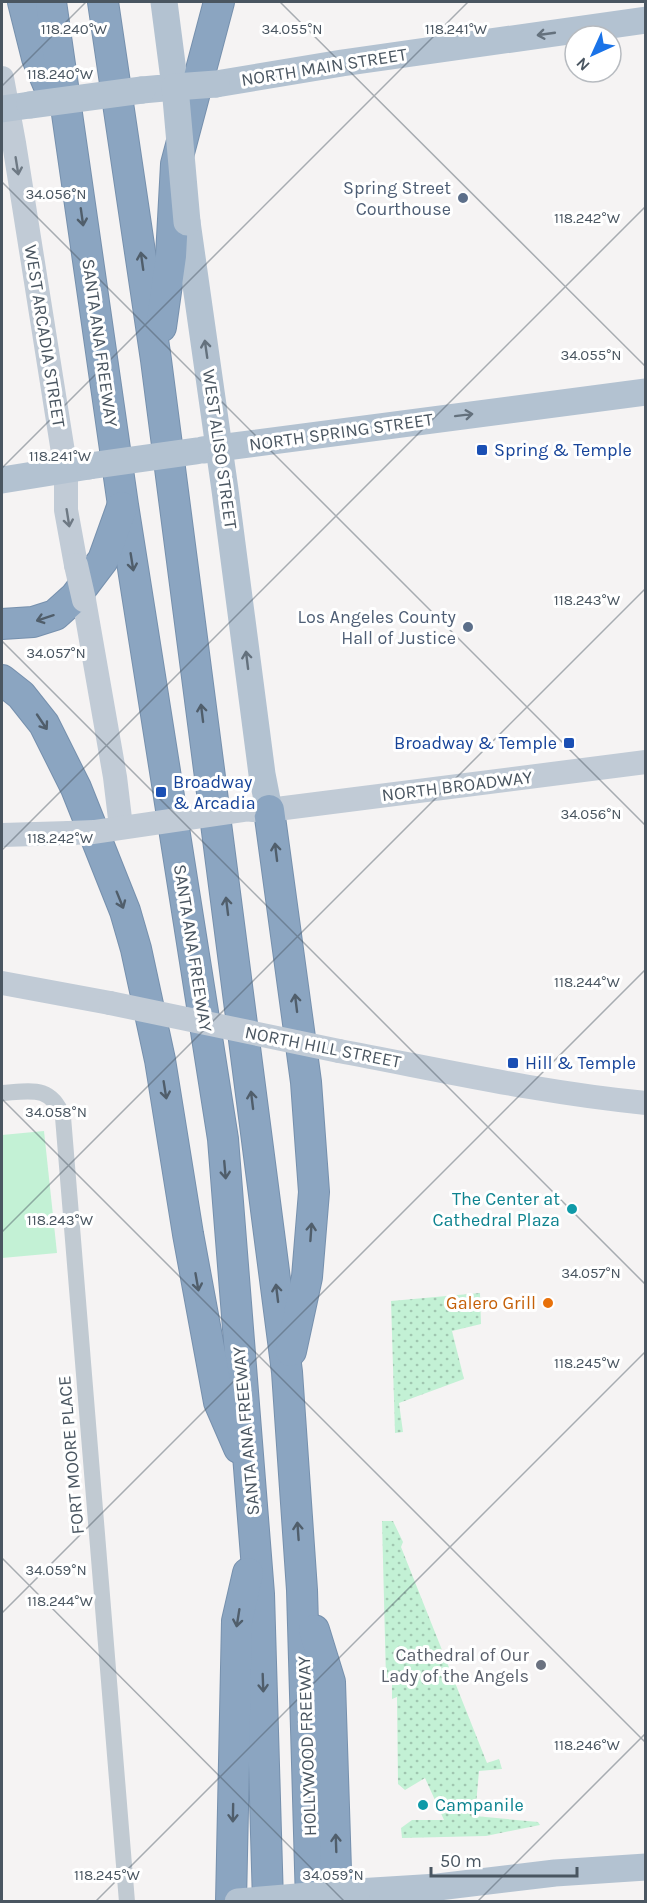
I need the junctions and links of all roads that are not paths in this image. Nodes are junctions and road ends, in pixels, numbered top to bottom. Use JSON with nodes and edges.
{"nodes":[{"id":1,"x":23,"y":2,"type":"edge"},
{"id":2,"x":51,"y":2,"type":"edge"},
{"id":3,"x":103,"y":2,"type":"edge"},
{"id":4,"x":164,"y":2,"type":"edge"},
{"id":5,"x":219,"y":2,"type":"edge"},
{"id":6,"x":645,"y":20,"type":"edge"},
{"id":7,"x":2,"y":78,"type":"edge"},
{"id":8,"x":176,"y":87,"type":"junction"},
{"id":9,"x":13,"y":107,"type":"edge"},
{"id":10,"x":71,"y":138,"type":"junction"},
{"id":11,"x":156,"y":360,"type":"junction"},
{"id":12,"x":645,"y":392,"type":"edge"},
{"id":13,"x":208,"y":450,"type":"junction"},
{"id":14,"x":77,"y":468,"type":"junction"},
{"id":15,"x":2,"y":480,"type":"edge"},
{"id":16,"x":123,"y":505,"type":"junction"},
{"id":17,"x":2,"y":624,"type":"edge"},
{"id":18,"x":2,"y":680,"type":"edge"},
{"id":19,"x":645,"y":762,"type":"edge"},
{"id":20,"x":256,"y":810,"type":"junction"},
{"id":21,"x":121,"y":827,"type":"junction"},
{"id":22,"x":2,"y":835,"type":"edge"},
{"id":23,"x":2,"y":983,"type":"edge"},
{"id":24,"x":2,"y":1093,"type":"edge"},
{"id":25,"x":645,"y":1103,"type":"edge"},
{"id":26,"x":287,"y":1372,"type":"junction"},
{"id":27,"x":249,"y":1473,"type":"junction"},
{"id":28,"x":256,"y":1541,"type":"junction"},
{"id":29,"x":302,"y":1590,"type":"junction"},
{"id":30,"x":645,"y":1867,"type":"edge"},
{"id":31,"x":347,"y":1897,"type":"edge"},
{"id":32,"x":127,"y":1902,"type":"edge"},
{"id":33,"x":231,"y":1902,"type":"edge"},
{"id":34,"x":238,"y":1902,"type":"edge"},
{"id":35,"x":268,"y":1902,"type":"edge"},
{"id":36,"x":311,"y":1902,"type":"edge"}],
"edges":[{"from":1,"to":10,"type":"highway"},
{"from":2,"to":10,"type":"highway","name":"SANTA ANA FREEWAY"},
{"from":11,"to":3,"type":"highway","name":"SANTA ANA FREEWAY","one_way":true},
{"from":4,"to":8,"type":"main road","name":"WEST ALISO STREET"},
{"from":5,"to":11,"type":"highway"},
{"from":6,"to":8,"type":"main road","name":"NORTH MAIN STREET","one_way":true,"bridge":true},
{"from":7,"to":9,"type":"main road","name":"WEST ARCADIA STREET"},
{"from":8,"to":9,"type":"main road","name":"NORTH MAIN STREET","bridge":true},
{"from":13,"to":8,"type":"main road","name":"WEST ALISO STREET","one_way":true,"bridge":true},
{"from":9,"to":14,"type":"main road","name":"WEST ARCADIA STREET","one_way":true},
{"from":10,"to":16,"type":"highway","name":"SANTA ANA FREEWAY","one_way":true},
{"from":26,"to":11,"type":"highway","name":"SANTA ANA FREEWAY","one_way":true},
{"from":13,"to":12,"type":"main road","name":"NORTH SPRING STREET","one_way":true},
{"from":13,"to":14,"type":"main road","name":"NORTH SPRING STREET","bridge":true},
{"from":20,"to":13,"type":"main road","name":"WEST ALISO STREET","one_way":true},
{"from":14,"to":15,"type":"main road","name":"NORTH SPRING STREET"},
{"from":14,"to":21,"type":"main road","name":"WEST ARCADIA STREET","one_way":true,"bridge":true},
{"from":16,"to":17,"type":"highway","one_way":true},
{"from":16,"to":27,"type":"highway","name":"SANTA ANA FREEWAY","one_way":true},
{"from":18,"to":27,"type":"highway","one_way":true},
{"from":19,"to":20,"type":"main road","name":"NORTH BROADWAY"},
{"from":20,"to":21,"type":"main road","name":"NORTH BROADWAY","bridge":true},
{"from":26,"to":20,"type":"highway","one_way":true},
{"from":21,"to":22,"type":"main road","name":"NORTH BROADWAY","bridge":true},
{"from":23,"to":25,"type":"main road","name":"NORTH HILL STREET","bridge":true},
{"from":24,"to":32,"type":"street","name":"FORT MOORE PLACE"},
{"from":29,"to":26,"type":"highway","name":"SANTA ANA FREEWAY","one_way":true},
{"from":27,"to":28,"type":"highway","name":"SANTA ANA FREEWAY"},
{"from":28,"to":33,"type":"highway","one_way":true},
{"from":28,"to":35,"type":"highway","name":"SANTA ANA FREEWAY","one_way":true},
{"from":31,"to":29,"type":"highway","one_way":true},
{"from":29,"to":36,"type":"highway","name":"HOLLYWOOD FREEWAY"},
{"from":30,"to":31,"type":"main road"},
{"from":31,"to":34,"type":"main road","bridge":true}]}
